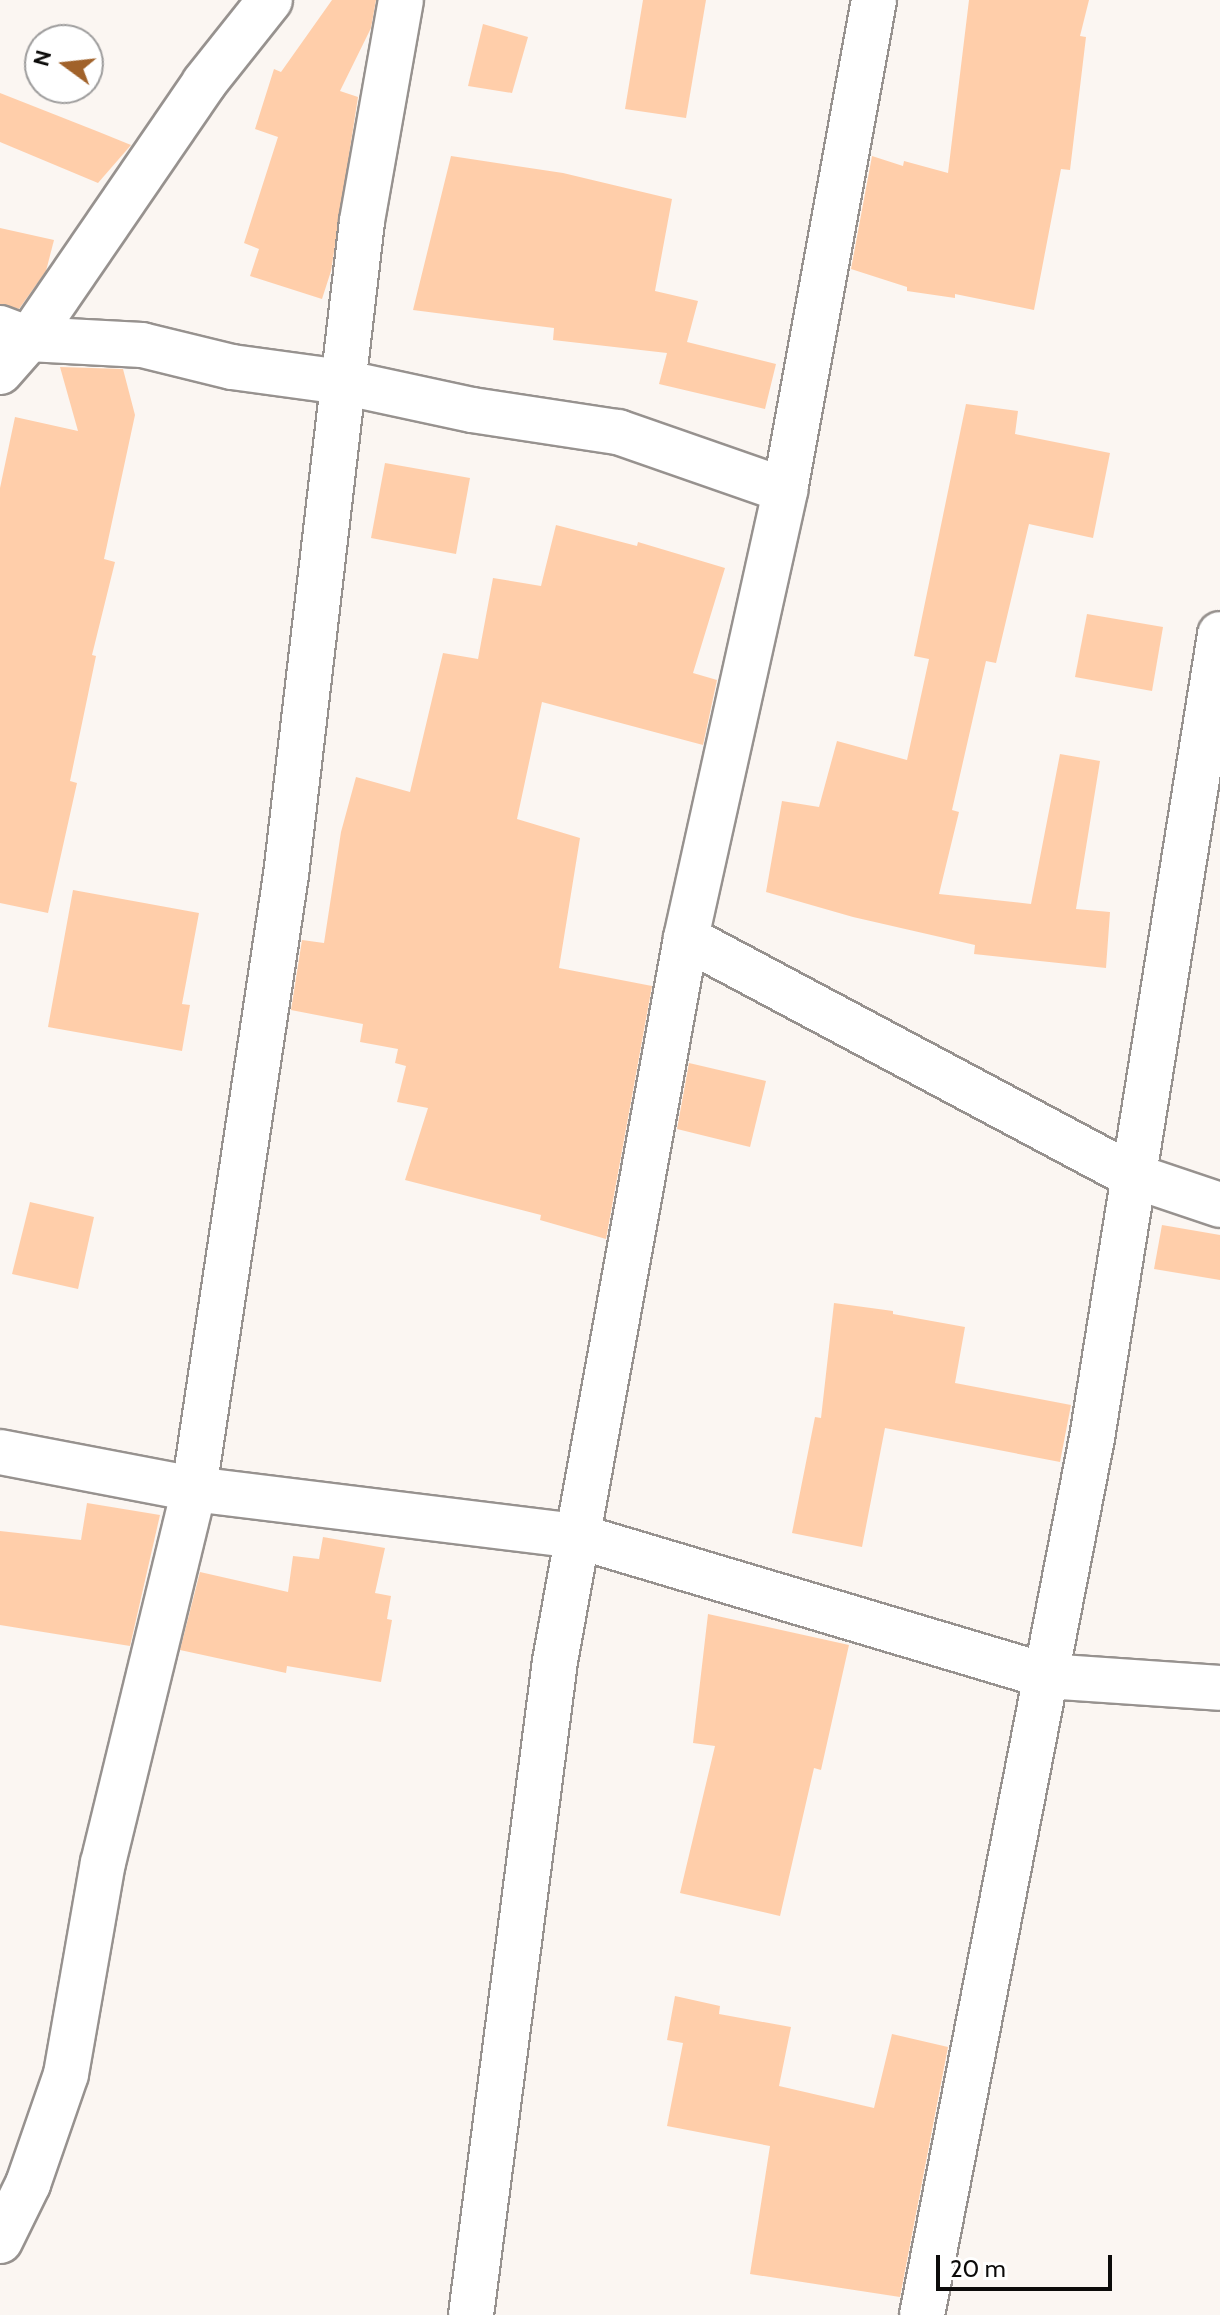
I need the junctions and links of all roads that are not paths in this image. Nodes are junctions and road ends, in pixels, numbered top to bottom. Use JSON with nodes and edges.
{"nodes":[{"id":1,"x":270,"y":0,"type":"edge"},
{"id":2,"x":401,"y":0,"type":"edge"},
{"id":3,"x":874,"y":0,"type":"edge"},
{"id":4,"x":15,"y":333,"type":"edge"},
{"id":5,"x":0,"y":372,"type":"edge"},
{"id":6,"x":342,"y":382,"type":"junction"},
{"id":7,"x":785,"y":490,"type":"junction"},
{"id":8,"x":1220,"y":634,"type":"edge"},
{"id":9,"x":686,"y":938,"type":"junction"},
{"id":10,"x":1131,"y":1175,"type":"junction"},
{"id":11,"x":1220,"y":1205,"type":"edge"},
{"id":12,"x":0,"y":1452,"type":"edge"},
{"id":13,"x":194,"y":1489,"type":"junction"},
{"id":14,"x":577,"y":1536,"type":"junction"},
{"id":15,"x":1046,"y":1676,"type":"junction"},
{"id":16,"x":1220,"y":1688,"type":"edge"},
{"id":17,"x":0,"y":2241,"type":"edge"},
{"id":18,"x":471,"y":2315,"type":"edge"},
{"id":19,"x":922,"y":2315,"type":"edge"}],
"edges":[{"from":1,"to":4,"type":"street"},
{"from":2,"to":6,"type":"street"},
{"from":3,"to":7,"type":"street"},
{"from":4,"to":5,"type":"street"},
{"from":4,"to":6,"type":"street"},
{"from":6,"to":7,"type":"street"},
{"from":6,"to":13,"type":"street"},
{"from":7,"to":9,"type":"street"},
{"from":8,"to":10,"type":"street"},
{"from":9,"to":10,"type":"street"},
{"from":9,"to":14,"type":"street"},
{"from":10,"to":11,"type":"street"},
{"from":10,"to":15,"type":"street"},
{"from":12,"to":13,"type":"street"},
{"from":13,"to":14,"type":"street"},
{"from":13,"to":17,"type":"street"},
{"from":14,"to":15,"type":"street"},
{"from":14,"to":18,"type":"street"},
{"from":15,"to":16,"type":"street"},
{"from":15,"to":19,"type":"street"}]}
